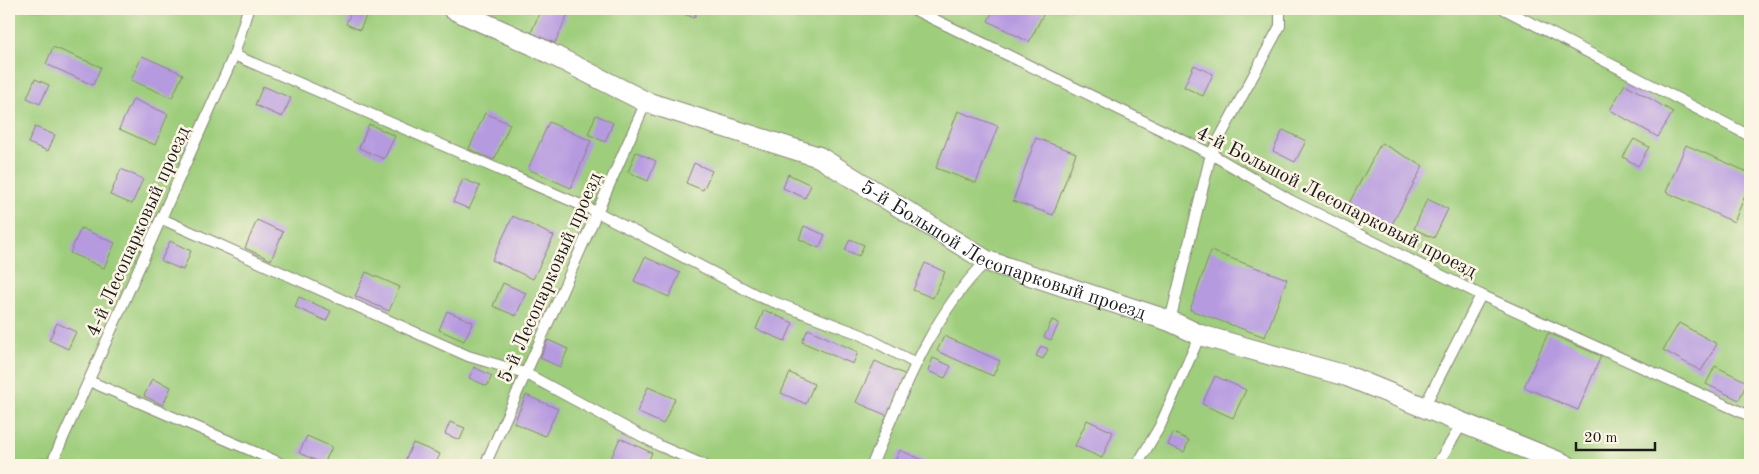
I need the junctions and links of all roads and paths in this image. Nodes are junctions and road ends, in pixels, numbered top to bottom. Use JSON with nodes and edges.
{"nodes":[{"id":1,"x":248,"y":9,"type":"edge"},
{"id":2,"x":453,"y":9,"type":"edge"},
{"id":3,"x":913,"y":9,"type":"edge"},
{"id":4,"x":1280,"y":9,"type":"edge"},
{"id":5,"x":1504,"y":9,"type":"edge"},
{"id":6,"x":234,"y":55,"type":"junction"},
{"id":7,"x":646,"y":102,"type":"junction"},
{"id":8,"x":1750,"y":136,"type":"edge"},
{"id":9,"x":1211,"y":154,"type":"junction"},
{"id":10,"x":597,"y":212,"type":"junction"},
{"id":11,"x":162,"y":219,"type":"junction"},
{"id":12,"x":987,"y":261,"type":"junction"},
{"id":13,"x":1481,"y":295,"type":"junction"},
{"id":14,"x":1170,"y":321,"type":"junction"},
{"id":15,"x":1200,"y":335,"type":"junction"},
{"id":16,"x":916,"y":363,"type":"junction"},
{"id":17,"x":525,"y":373,"type":"junction"},
{"id":18,"x":89,"y":381,"type":"junction"},
{"id":19,"x":1424,"y":407,"type":"junction"},
{"id":20,"x":1750,"y":416,"type":"edge"},
{"id":21,"x":1463,"y":422,"type":"junction"},
{"id":22,"x":51,"y":465,"type":"edge"},
{"id":23,"x":284,"y":465,"type":"edge"},
{"id":24,"x":484,"y":465,"type":"edge"},
{"id":25,"x":704,"y":465,"type":"edge"},
{"id":26,"x":872,"y":465,"type":"edge"},
{"id":27,"x":1137,"y":465,"type":"edge"},
{"id":28,"x":1437,"y":465,"type":"edge"},
{"id":29,"x":1566,"y":465,"type":"edge"}],
"edges":[{"from":1,"to":6,"type":"lane","name":"4-й Лесопарковый проезд"},
{"from":2,"to":7,"type":"street","name":"5-й Большой Лесопарковый проезд"},
{"from":3,"to":9,"type":"lane","name":"4-й Большой Лесопарковый проезд"},
{"from":4,"to":9,"type":"lane"},
{"from":5,"to":8,"type":"lane"},
{"from":6,"to":10,"type":"lane"},
{"from":6,"to":11,"type":"lane","name":"4-й Лесопарковый проезд"},
{"from":7,"to":10,"type":"lane","name":"5-й Лесопарковый проезд"},
{"from":7,"to":12,"type":"street","name":"5-й Большой Лесопарковый проезд"},
{"from":9,"to":13,"type":"lane","name":"4-й Большой Лесопарковый проезд"},
{"from":9,"to":14,"type":"lane"},
{"from":10,"to":16,"type":"lane"},
{"from":10,"to":17,"type":"lane","name":"5-й Лесопарковый проезд"},
{"from":11,"to":17,"type":"lane"},
{"from":11,"to":18,"type":"lane","name":"4-й Лесопарковый проезд"},
{"from":12,"to":14,"type":"street","name":"5-й Большой Лесопарковый проезд"},
{"from":12,"to":16,"type":"lane"},
{"from":13,"to":19,"type":"lane"},
{"from":13,"to":20,"type":"lane","name":"4-й Большой Лесопарковый проезд"},
{"from":14,"to":15,"type":"street","name":"5-й Большой Лесопарковый проезд"},
{"from":15,"to":19,"type":"street","name":"5-й Большой Лесопарковый проезд"},
{"from":15,"to":27,"type":"lane"},
{"from":16,"to":26,"type":"lane"},
{"from":17,"to":24,"type":"lane","name":"5-й Лесопарковый проезд"},
{"from":17,"to":25,"type":"lane"},
{"from":18,"to":22,"type":"lane","name":"4-й Лесопарковый проезд"},
{"from":18,"to":23,"type":"lane"},
{"from":19,"to":21,"type":"street","name":"5-й Большой Лесопарковый проезд"},
{"from":21,"to":28,"type":"lane"},
{"from":21,"to":29,"type":"street","name":"5-й Большой Лесопарковый проезд"}]}
